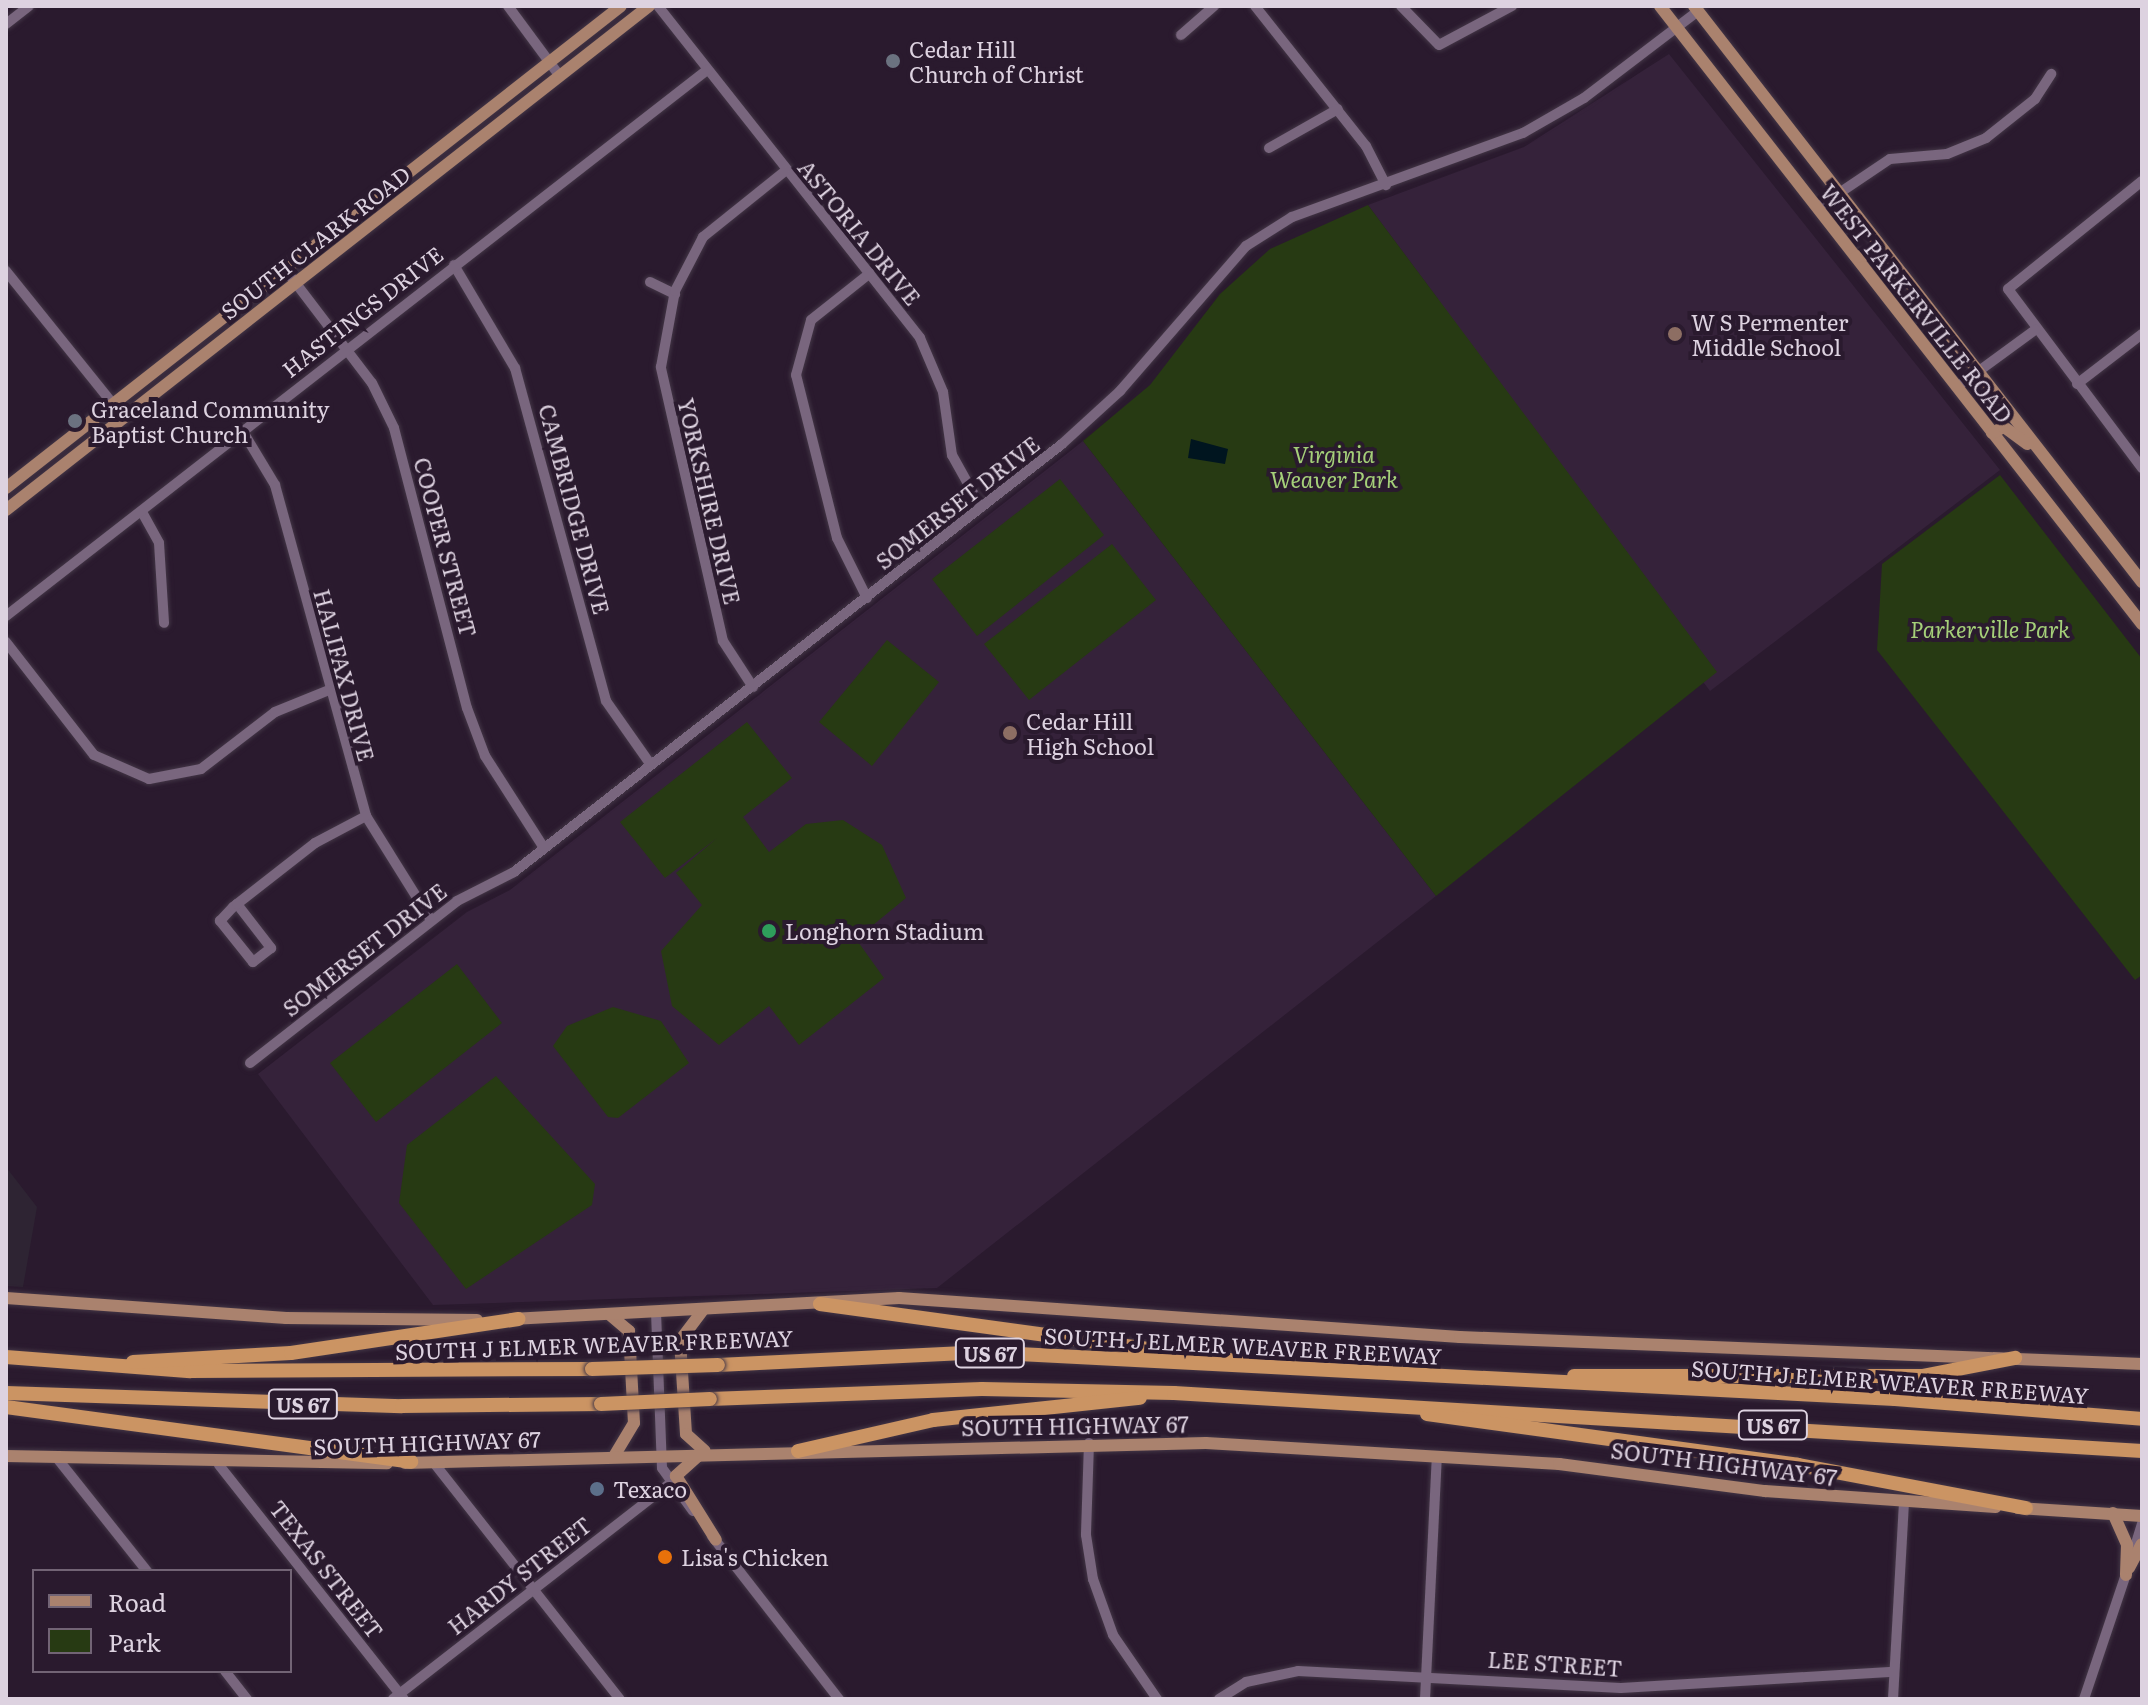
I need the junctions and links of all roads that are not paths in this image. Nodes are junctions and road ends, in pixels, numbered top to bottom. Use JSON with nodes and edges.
{"nodes":[{"id":1,"x":29,"y":6,"type":"edge"},
{"id":2,"x":508,"y":6,"type":"edge"},
{"id":3,"x":621,"y":6,"type":"edge"},
{"id":4,"x":649,"y":6,"type":"edge"},
{"id":5,"x":658,"y":6,"type":"edge"},
{"id":6,"x":1214,"y":6,"type":"edge"},
{"id":7,"x":1255,"y":6,"type":"edge"},
{"id":8,"x":1401,"y":6,"type":"edge"},
{"id":9,"x":1512,"y":6,"type":"edge"},
{"id":10,"x":1660,"y":6,"type":"edge"},
{"id":11,"x":1696,"y":8,"type":"edge"},
{"id":12,"x":6,"y":24,"type":"edge"},
{"id":13,"x":1677,"y":27,"type":"junction"},
{"id":14,"x":1181,"y":35,"type":"dead end"},
{"id":15,"x":549,"y":62,"type":"junction"},
{"id":16,"x":707,"y":70,"type":"junction"},
{"id":17,"x":2051,"y":74,"type":"dead end"},
{"id":18,"x":559,"y":75,"type":"junction"},
{"id":19,"x":1338,"y":109,"type":"junction"},
{"id":20,"x":1269,"y":148,"type":"dead end"},
{"id":21,"x":785,"y":171,"type":"junction"},
{"id":22,"x":2142,"y":181,"type":"edge"},
{"id":23,"x":1386,"y":185,"type":"junction"},
{"id":24,"x":1838,"y":191,"type":"junction"},
{"id":25,"x":1817,"y":208,"type":"junction"},
{"id":26,"x":1856,"y":257,"type":"junction"},
{"id":27,"x":454,"y":265,"type":"junction"},
{"id":28,"x":285,"y":269,"type":"junction"},
{"id":29,"x":6,"y":271,"type":"edge"},
{"id":30,"x":870,"y":273,"type":"junction"},
{"id":31,"x":295,"y":282,"type":"junction"},
{"id":32,"x":650,"y":282,"type":"dead end"},
{"id":33,"x":675,"y":294,"type":"junction"},
{"id":34,"x":1934,"y":315,"type":"junction"},
{"id":35,"x":2035,"y":330,"type":"junction"},
{"id":36,"x":2142,"y":334,"type":"edge"},
{"id":37,"x":348,"y":350,"type":"junction"},
{"id":38,"x":1978,"y":371,"type":"junction"},
{"id":39,"x":2077,"y":384,"type":"junction"},
{"id":40,"x":1957,"y":387,"type":"junction"},
{"id":41,"x":114,"y":403,"type":"junction"},
{"id":42,"x":124,"y":418,"type":"junction"},
{"id":43,"x":242,"y":430,"type":"junction"},
{"id":44,"x":1992,"y":433,"type":"junction"},
{"id":45,"x":2142,"y":468,"type":"edge"},
{"id":46,"x":2065,"y":483,"type":"junction"},
{"id":47,"x":6,"y":488,"type":"edge"},
{"id":48,"x":981,"y":507,"type":"junction"},
{"id":49,"x":6,"y":510,"type":"edge"},
{"id":50,"x":142,"y":512,"type":"junction"},
{"id":51,"x":2142,"y":582,"type":"edge"},
{"id":52,"x":867,"y":598,"type":"junction"},
{"id":53,"x":6,"y":616,"type":"edge"},
{"id":54,"x":164,"y":623,"type":"dead end"},
{"id":55,"x":2142,"y":624,"type":"edge"},
{"id":56,"x":6,"y":642,"type":"edge"},
{"id":57,"x":753,"y":687,"type":"junction"},
{"id":58,"x":329,"y":690,"type":"junction"},
{"id":59,"x":651,"y":765,"type":"junction"},
{"id":60,"x":366,"y":816,"type":"junction"},
{"id":61,"x":544,"y":848,"type":"junction"},
{"id":62,"x":237,"y":904,"type":"junction"},
{"id":63,"x":431,"y":920,"type":"junction"},
{"id":64,"x":250,"y":1063,"type":"dead end"},
{"id":65,"x":6,"y":1298,"type":"edge"},
{"id":66,"x":820,"y":1304,"type":"junction"},
{"id":67,"x":703,"y":1310,"type":"junction"},
{"id":68,"x":656,"y":1312,"type":"junction"},
{"id":69,"x":607,"y":1313,"type":"junction"},
{"id":70,"x":518,"y":1319,"type":"junction"},
{"id":71,"x":6,"y":1357,"type":"edge"},
{"id":72,"x":2015,"y":1358,"type":"junction"},
{"id":73,"x":108,"y":1363,"type":"junction"},
{"id":74,"x":2142,"y":1364,"type":"edge"},
{"id":75,"x":1263,"y":1368,"type":"junction"},
{"id":76,"x":1534,"y":1383,"type":"junction"},
{"id":77,"x":6,"y":1393,"type":"edge"},
{"id":78,"x":1174,"y":1393,"type":"junction"},
{"id":79,"x":6,"y":1407,"type":"edge"},
{"id":80,"x":1404,"y":1407,"type":"junction"},
{"id":81,"x":2142,"y":1419,"type":"edge"},
{"id":82,"x":1089,"y":1443,"type":"junction"},
{"id":83,"x":798,"y":1451,"type":"junction"},
{"id":84,"x":2142,"y":1451,"type":"edge"},
{"id":85,"x":708,"y":1453,"type":"junction"},
{"id":86,"x":615,"y":1455,"type":"junction"},
{"id":87,"x":661,"y":1455,"type":"junction"},
{"id":88,"x":6,"y":1456,"type":"edge"},
{"id":89,"x":1437,"y":1457,"type":"junction"},
{"id":90,"x":57,"y":1458,"type":"junction"},
{"id":91,"x":411,"y":1462,"type":"junction"},
{"id":92,"x":434,"y":1463,"type":"junction"},
{"id":93,"x":219,"y":1465,"type":"junction"},
{"id":94,"x":670,"y":1483,"type":"junction"},
{"id":95,"x":1904,"y":1501,"type":"junction"},
{"id":96,"x":2026,"y":1508,"type":"junction"},
{"id":97,"x":2113,"y":1513,"type":"junction"},
{"id":98,"x":2142,"y":1516,"type":"edge"},
{"id":99,"x":2142,"y":1523,"type":"edge"},
{"id":100,"x":716,"y":1540,"type":"junction"},
{"id":101,"x":2142,"y":1544,"type":"edge"},
{"id":102,"x":145,"y":1569,"type":"edge"},
{"id":103,"x":2126,"y":1575,"type":"junction"},
{"id":104,"x":533,"y":1590,"type":"junction"},
{"id":105,"x":1894,"y":1672,"type":"junction"},
{"id":106,"x":227,"y":1673,"type":"edge"},
{"id":107,"x":1427,"y":1674,"type":"junction"},
{"id":108,"x":399,"y":1697,"type":"edge"},
{"id":109,"x":247,"y":1699,"type":"edge"},
{"id":110,"x":620,"y":1699,"type":"edge"},
{"id":111,"x":839,"y":1699,"type":"edge"},
{"id":112,"x":1157,"y":1699,"type":"edge"},
{"id":113,"x":1219,"y":1699,"type":"edge"},
{"id":114,"x":1425,"y":1699,"type":"edge"},
{"id":115,"x":1893,"y":1699,"type":"edge"},
{"id":116,"x":2084,"y":1699,"type":"edge"}],
"edges":[{"from":1,"to":12,"type":"street"},
{"from":2,"to":15,"type":"street"},
{"from":3,"to":15,"type":"main road","name":"SOUTH CLARK ROAD"},
{"from":4,"to":18,"type":"main road","name":"SOUTH CLARK ROAD"},
{"from":5,"to":16,"type":"street","name":"ASTORIA DRIVE"},
{"from":6,"to":14,"type":"street"},
{"from":7,"to":19,"type":"street"},
{"from":8,"to":9,"type":"street"},
{"from":10,"to":13,"type":"main road","name":"WEST PARKERVILLE ROAD"},
{"from":11,"to":13,"type":"street","name":"SOMERSET DRIVE"},
{"from":11,"to":24,"type":"main road","name":"WEST PARKERVILLE ROAD"},
{"from":13,"to":23,"type":"street","name":"SOMERSET DRIVE"},
{"from":13,"to":25,"type":"main road","name":"WEST PARKERVILLE ROAD"},
{"from":15,"to":18,"type":"street"},
{"from":15,"to":28,"type":"main road","name":"SOUTH CLARK ROAD"},
{"from":16,"to":21,"type":"street","name":"ASTORIA DRIVE"},
{"from":16,"to":27,"type":"street","name":"HASTINGS DRIVE"},
{"from":17,"to":24,"type":"street"},
{"from":18,"to":31,"type":"main road","name":"SOUTH CLARK ROAD"},
{"from":19,"to":20,"type":"street"},
{"from":19,"to":23,"type":"street"},
{"from":21,"to":30,"type":"street","name":"ASTORIA DRIVE"},
{"from":21,"to":33,"type":"street","name":"YORKSHIRE DRIVE"},
{"from":22,"to":35,"type":"street"},
{"from":23,"to":48,"type":"street","name":"SOMERSET DRIVE"},
{"from":24,"to":25,"type":"street"},
{"from":24,"to":34,"type":"main road","name":"WEST PARKERVILLE ROAD"},
{"from":25,"to":26,"type":"main road","name":"WEST PARKERVILLE ROAD"},
{"from":26,"to":34,"type":"main road"},
{"from":26,"to":40,"type":"main road","name":"WEST PARKERVILLE ROAD"},
{"from":27,"to":37,"type":"street","name":"HASTINGS DRIVE"},
{"from":27,"to":59,"type":"street","name":"CAMBRIDGE DRIVE"},
{"from":28,"to":31,"type":"street","name":"COOPER STREET"},
{"from":28,"to":41,"type":"main road","name":"SOUTH CLARK ROAD"},
{"from":29,"to":41,"type":"street"},
{"from":30,"to":48,"type":"street","name":"ASTORIA DRIVE"},
{"from":30,"to":52,"type":"street"},
{"from":31,"to":37,"type":"street","name":"COOPER STREET"},
{"from":31,"to":42,"type":"main road","name":"SOUTH CLARK ROAD"},
{"from":32,"to":33,"type":"street"},
{"from":33,"to":57,"type":"street","name":"YORKSHIRE DRIVE"},
{"from":34,"to":38,"type":"main road","name":"WEST PARKERVILLE ROAD"},
{"from":35,"to":38,"type":"street"},
{"from":35,"to":39,"type":"street"},
{"from":36,"to":39,"type":"street"},
{"from":37,"to":43,"type":"street","name":"HASTINGS DRIVE"},
{"from":37,"to":61,"type":"street","name":"COOPER STREET"},
{"from":38,"to":40,"type":"street"},
{"from":38,"to":46,"type":"main road","name":"WEST PARKERVILLE ROAD"},
{"from":39,"to":45,"type":"street"},
{"from":40,"to":44,"type":"main road","name":"WEST PARKERVILLE ROAD"},
{"from":41,"to":42,"type":"street"},
{"from":41,"to":47,"type":"main road","name":"SOUTH CLARK ROAD"},
{"from":42,"to":49,"type":"main road","name":"SOUTH CLARK ROAD"},
{"from":43,"to":50,"type":"street","name":"HASTINGS DRIVE"},
{"from":43,"to":58,"type":"street","name":"HALIFAX DRIVE"},
{"from":44,"to":46,"type":"main road"},
{"from":44,"to":55,"type":"main road","name":"WEST PARKERVILLE ROAD"},
{"from":46,"to":51,"type":"main road","name":"WEST PARKERVILLE ROAD"},
{"from":48,"to":52,"type":"street","name":"SOMERSET DRIVE"},
{"from":50,"to":53,"type":"street","name":"HASTINGS DRIVE"},
{"from":50,"to":54,"type":"street"},
{"from":52,"to":57,"type":"street","name":"SOMERSET DRIVE"},
{"from":56,"to":58,"type":"street"},
{"from":57,"to":59,"type":"street","name":"SOMERSET DRIVE"},
{"from":58,"to":60,"type":"street","name":"HALIFAX DRIVE"},
{"from":59,"to":61,"type":"street","name":"SOMERSET DRIVE"},
{"from":60,"to":62,"type":"street"},
{"from":60,"to":63,"type":"street","name":"HALIFAX DRIVE"},
{"from":61,"to":63,"type":"street","name":"SOMERSET DRIVE"},
{"from":62,"to":62,"type":"street"},
{"from":63,"to":64,"type":"street","name":"SOMERSET DRIVE"},
{"from":65,"to":70,"type":"main road"},
{"from":66,"to":67,"type":"main road"},
{"from":66,"to":72,"type":"main road"},
{"from":66,"to":75,"type":"highway"},
{"from":67,"to":68,"type":"main road"},
{"from":67,"to":85,"type":"main road"},
{"from":68,"to":69,"type":"main road"},
{"from":68,"to":87,"type":"street"},
{"from":69,"to":70,"type":"main road"},
{"from":69,"to":86,"type":"main road"},
{"from":70,"to":73,"type":"highway"},
{"from":71,"to":73,"type":"highway","name":"SOUTH J ELMER WEAVER FREEWAY","number":"US 67"},
{"from":72,"to":74,"type":"main road"},
{"from":72,"to":76,"type":"highway"},
{"from":73,"to":75,"type":"highway","name":"SOUTH J ELMER WEAVER FREEWAY","number":"US 67","bridge":true},
{"from":75,"to":76,"type":"highway","name":"SOUTH J ELMER WEAVER FREEWAY","number":"US 67"},
{"from":76,"to":81,"type":"highway","name":"SOUTH J ELMER WEAVER FREEWAY","number":"US 67"},
{"from":77,"to":78,"type":"highway","number":"US 67","bridge":true},
{"from":78,"to":80,"type":"highway","number":"US 67"},
{"from":78,"to":83,"type":"highway"},
{"from":79,"to":91,"type":"highway"},
{"from":80,"to":84,"type":"highway","number":"US 67"},
{"from":80,"to":96,"type":"highway"},
{"from":82,"to":83,"type":"main road","name":"SOUTH HIGHWAY 67"},
{"from":82,"to":89,"type":"main road","name":"SOUTH HIGHWAY 67"},
{"from":82,"to":112,"type":"street"},
{"from":83,"to":85,"type":"main road","name":"SOUTH HIGHWAY 67"},
{"from":85,"to":87,"type":"main road","name":"SOUTH HIGHWAY 67"},
{"from":85,"to":100,"type":"main road"},
{"from":86,"to":87,"type":"main road","name":"SOUTH HIGHWAY 67"},
{"from":86,"to":92,"type":"main road","name":"SOUTH HIGHWAY 67"},
{"from":87,"to":94,"type":"street"},
{"from":88,"to":90,"type":"main road","name":"SOUTH HIGHWAY 67"},
{"from":89,"to":95,"type":"main road","name":"SOUTH HIGHWAY 67"},
{"from":89,"to":107,"type":"street"},
{"from":90,"to":93,"type":"main road","name":"SOUTH HIGHWAY 67"},
{"from":90,"to":102,"type":"street"},
{"from":91,"to":92,"type":"main road","name":"SOUTH HIGHWAY 67"},
{"from":91,"to":93,"type":"main road","name":"SOUTH HIGHWAY 67"},
{"from":92,"to":104,"type":"street"},
{"from":93,"to":108,"type":"street","name":"TEXAS STREET"},
{"from":94,"to":100,"type":"street"},
{"from":94,"to":104,"type":"street","name":"HARDY STREET"},
{"from":95,"to":96,"type":"main road","name":"SOUTH HIGHWAY 67"},
{"from":95,"to":105,"type":"street"},
{"from":96,"to":97,"type":"main road","name":"SOUTH HIGHWAY 67"},
{"from":97,"to":98,"type":"main road","name":"SOUTH HIGHWAY 67"},
{"from":97,"to":103,"type":"main road"},
{"from":99,"to":103,"type":"street"},
{"from":100,"to":111,"type":"street"},
{"from":101,"to":103,"type":"main road"},
{"from":103,"to":116,"type":"street"},
{"from":104,"to":108,"type":"street","name":"HARDY STREET"},
{"from":104,"to":110,"type":"street"},
{"from":105,"to":107,"type":"street","name":"LEE STREET"},
{"from":105,"to":115,"type":"street"},
{"from":106,"to":109,"type":"street"},
{"from":107,"to":113,"type":"street","name":"LEE STREET"},
{"from":107,"to":114,"type":"street"}]}
